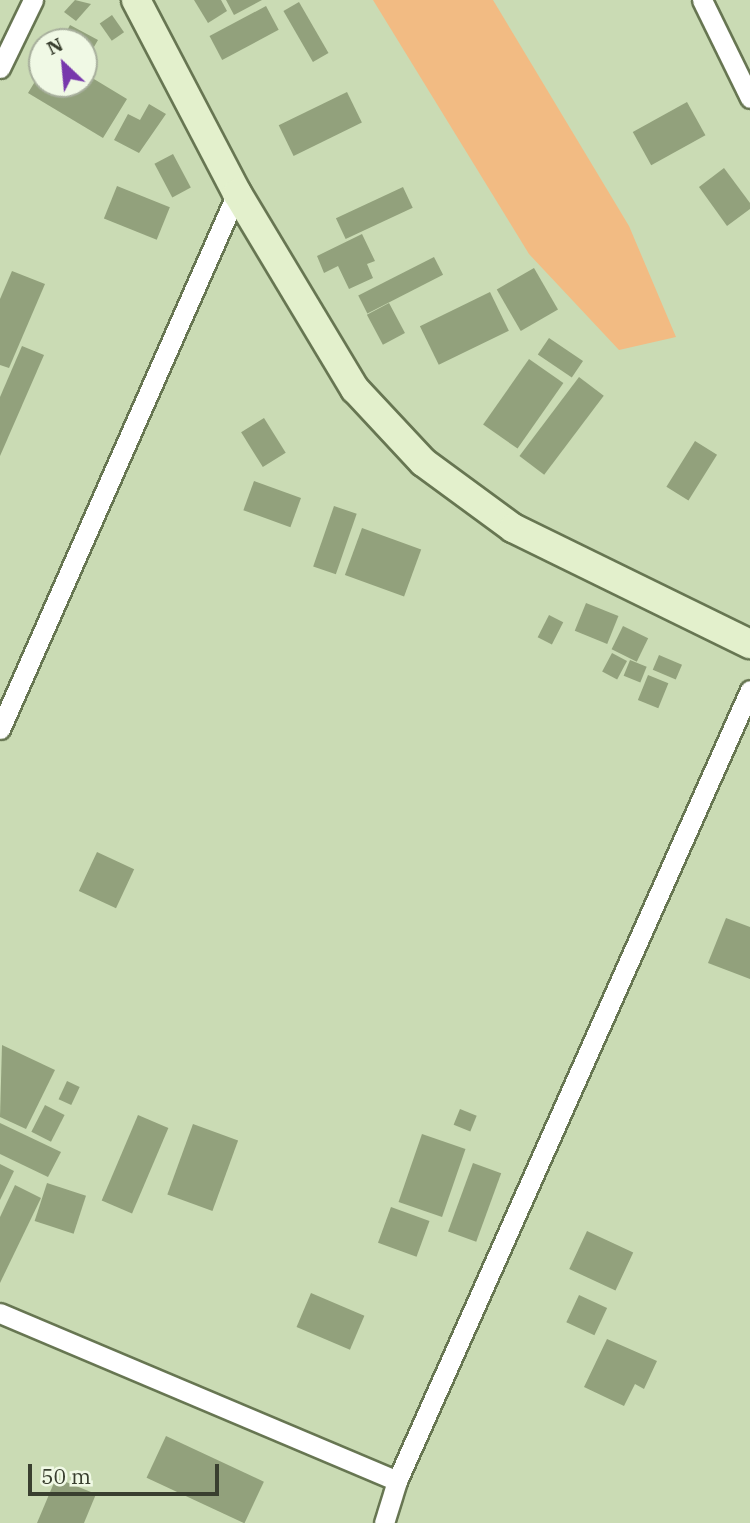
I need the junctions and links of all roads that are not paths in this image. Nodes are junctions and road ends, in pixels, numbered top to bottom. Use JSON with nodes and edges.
{"nodes":[{"id":1,"x":33,"y":0,"type":"edge"},
{"id":2,"x":136,"y":0,"type":"edge"},
{"id":3,"x":702,"y":0,"type":"edge"},
{"id":4,"x":0,"y":68,"type":"edge"},
{"id":5,"x":750,"y":98,"type":"edge"},
{"id":6,"x":237,"y":193,"type":"junction"},
{"id":7,"x":750,"y":644,"type":"edge"},
{"id":8,"x":750,"y":690,"type":"edge"},
{"id":9,"x":0,"y":729,"type":"edge"},
{"id":10,"x":0,"y":1313,"type":"edge"},
{"id":11,"x":397,"y":1481,"type":"junction"},
{"id":12,"x":384,"y":1523,"type":"edge"}],
"edges":[{"from":1,"to":4,"type":"street"},
{"from":2,"to":6,"type":"main road"},
{"from":3,"to":5,"type":"street"},
{"from":6,"to":7,"type":"main road"},
{"from":6,"to":9,"type":"street"},
{"from":8,"to":11,"type":"street"},
{"from":10,"to":11,"type":"street"},
{"from":11,"to":12,"type":"street"}]}
